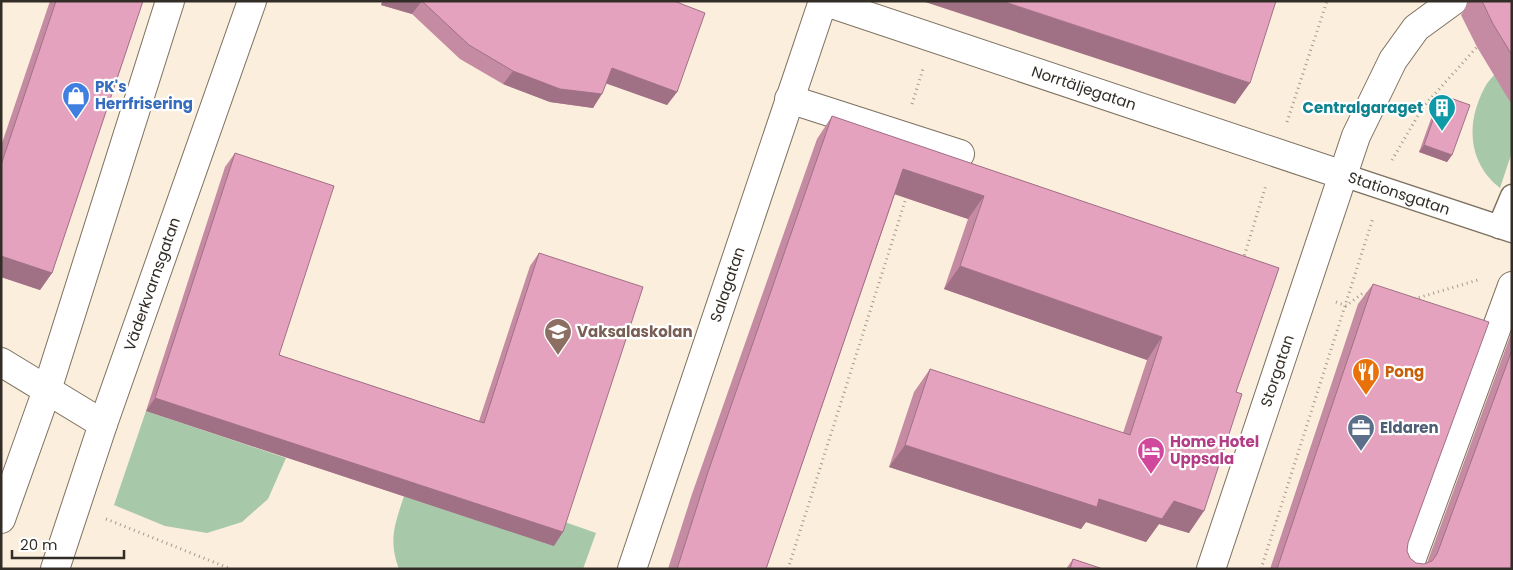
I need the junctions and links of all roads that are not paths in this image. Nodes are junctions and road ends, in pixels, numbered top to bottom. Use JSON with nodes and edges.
{"nodes":[{"id":1,"x":170,"y":1,"type":"edge"},
{"id":2,"x":252,"y":1,"type":"edge"},
{"id":3,"x":823,"y":1,"type":"edge"},
{"id":4,"x":1453,"y":1,"type":"edge"},
{"id":5,"x":789,"y":99,"type":"junction"},
{"id":6,"x":960,"y":154,"type":"dead end"},
{"id":7,"x":1343,"y":174,"type":"junction"},
{"id":8,"x":1512,"y":196,"type":"edge"},
{"id":9,"x":1506,"y":229,"type":"edge"},
{"id":10,"x":1512,"y":286,"type":"edge"},
{"id":11,"x":1,"y":362,"type":"edge"},
{"id":12,"x":47,"y":390,"type":"junction"},
{"id":13,"x":103,"y":424,"type":"junction"},
{"id":14,"x":1,"y":519,"type":"edge"},
{"id":15,"x":55,"y":569,"type":"edge"},
{"id":16,"x":632,"y":569,"type":"edge"},
{"id":17,"x":1212,"y":569,"type":"edge"},
{"id":18,"x":1408,"y":569,"type":"edge"}],
"edges":[{"from":1,"to":12,"type":"street"},
{"from":2,"to":13,"type":"street","name":"Väderkvarnsgatan"},
{"from":3,"to":5,"type":"street","name":"Salagatan"},
{"from":3,"to":7,"type":"street","name":"Norrtäljegatan"},
{"from":4,"to":7,"type":"street","name":"Stationsgatan"},
{"from":5,"to":6,"type":"street"},
{"from":5,"to":16,"type":"street","name":"Salagatan"},
{"from":7,"to":9,"type":"lane","name":"Stationsgatan"},
{"from":7,"to":17,"type":"street","name":"Storgatan"},
{"from":8,"to":9,"type":"lane"},
{"from":10,"to":18,"type":"street"},
{"from":11,"to":12,"type":"street"},
{"from":12,"to":13,"type":"street"},
{"from":12,"to":14,"type":"street"},
{"from":13,"to":15,"type":"street","name":"Väderkvarnsgatan"}]}
